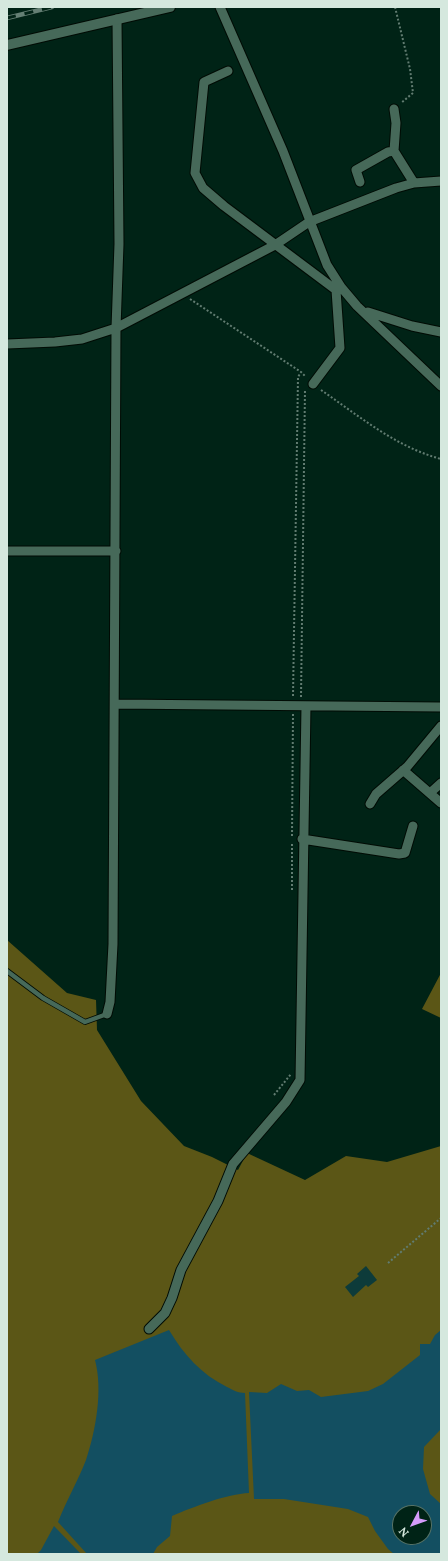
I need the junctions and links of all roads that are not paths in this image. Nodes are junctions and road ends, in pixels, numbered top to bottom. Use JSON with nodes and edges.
{"nodes":[{"id":1,"x":170,"y":7,"type":"edge"},
{"id":2,"x":220,"y":7,"type":"edge"},
{"id":3,"x":117,"y":19,"type":"junction"},
{"id":4,"x":7,"y":45,"type":"edge"},
{"id":5,"x":228,"y":71,"type":"dead end"},
{"id":6,"x":394,"y":109,"type":"road end"},
{"id":7,"x":394,"y":151,"type":"junction"},
{"id":8,"x":441,"y":181,"type":"edge"},
{"id":9,"x":360,"y":182,"type":"dead end"},
{"id":10,"x":414,"y":183,"type":"junction"},
{"id":11,"x":309,"y":222,"type":"junction"},
{"id":12,"x":274,"y":245,"type":"junction"},
{"id":13,"x":338,"y":289,"type":"junction"},
{"id":14,"x":366,"y":314,"type":"junction"},
{"id":15,"x":116,"y":328,"type":"junction"},
{"id":16,"x":441,"y":332,"type":"edge"},
{"id":17,"x":7,"y":344,"type":"edge"},
{"id":18,"x":309,"y":386,"type":"road end"},
{"id":19,"x":441,"y":386,"type":"edge"},
{"id":20,"x":7,"y":551,"type":"edge"},
{"id":21,"x":116,"y":551,"type":"junction"},
{"id":22,"x":114,"y":704,"type":"junction"},
{"id":23,"x":298,"y":706,"type":"junction"},
{"id":24,"x":441,"y":707,"type":"edge"},
{"id":25,"x":441,"y":726,"type":"edge"},
{"id":26,"x":403,"y":770,"type":"junction"},
{"id":27,"x":441,"y":783,"type":"edge"},
{"id":28,"x":430,"y":793,"type":"junction"},
{"id":29,"x":441,"y":803,"type":"edge"},
{"id":30,"x":370,"y":804,"type":"dead end"},
{"id":31,"x":413,"y":826,"type":"dead end"},
{"id":32,"x":302,"y":839,"type":"junction"},
{"id":33,"x":7,"y":971,"type":"edge"},
{"id":34,"x":107,"y":1014,"type":"joint"},
{"id":35,"x":149,"y":1329,"type":"dead end"}],
"edges":[{"from":1,"to":3,"type":"street"},
{"from":2,"to":11,"type":"street"},
{"from":3,"to":4,"type":"street"},
{"from":3,"to":15,"type":"street"},
{"from":5,"to":12,"type":"street"},
{"from":6,"to":7,"type":"street"},
{"from":7,"to":9,"type":"street"},
{"from":7,"to":10,"type":"street"},
{"from":8,"to":10,"type":"street"},
{"from":10,"to":11,"type":"street"},
{"from":11,"to":12,"type":"street"},
{"from":11,"to":13,"type":"street"},
{"from":12,"to":13,"type":"street"},
{"from":12,"to":15,"type":"street"},
{"from":13,"to":14,"type":"street"},
{"from":13,"to":18,"type":"street"},
{"from":14,"to":16,"type":"street"},
{"from":14,"to":19,"type":"street"},
{"from":15,"to":17,"type":"street"},
{"from":15,"to":21,"type":"street"},
{"from":20,"to":21,"type":"street"},
{"from":21,"to":22,"type":"street"},
{"from":22,"to":23,"type":"street"},
{"from":22,"to":34,"type":"street"},
{"from":23,"to":24,"type":"street"},
{"from":23,"to":32,"type":"street"},
{"from":25,"to":26,"type":"street"},
{"from":26,"to":28,"type":"street"},
{"from":26,"to":30,"type":"street"},
{"from":27,"to":28,"type":"street"},
{"from":28,"to":29,"type":"street"},
{"from":31,"to":32,"type":"street"},
{"from":32,"to":35,"type":"street"},
{"from":33,"to":34,"type":"lane"}]}
